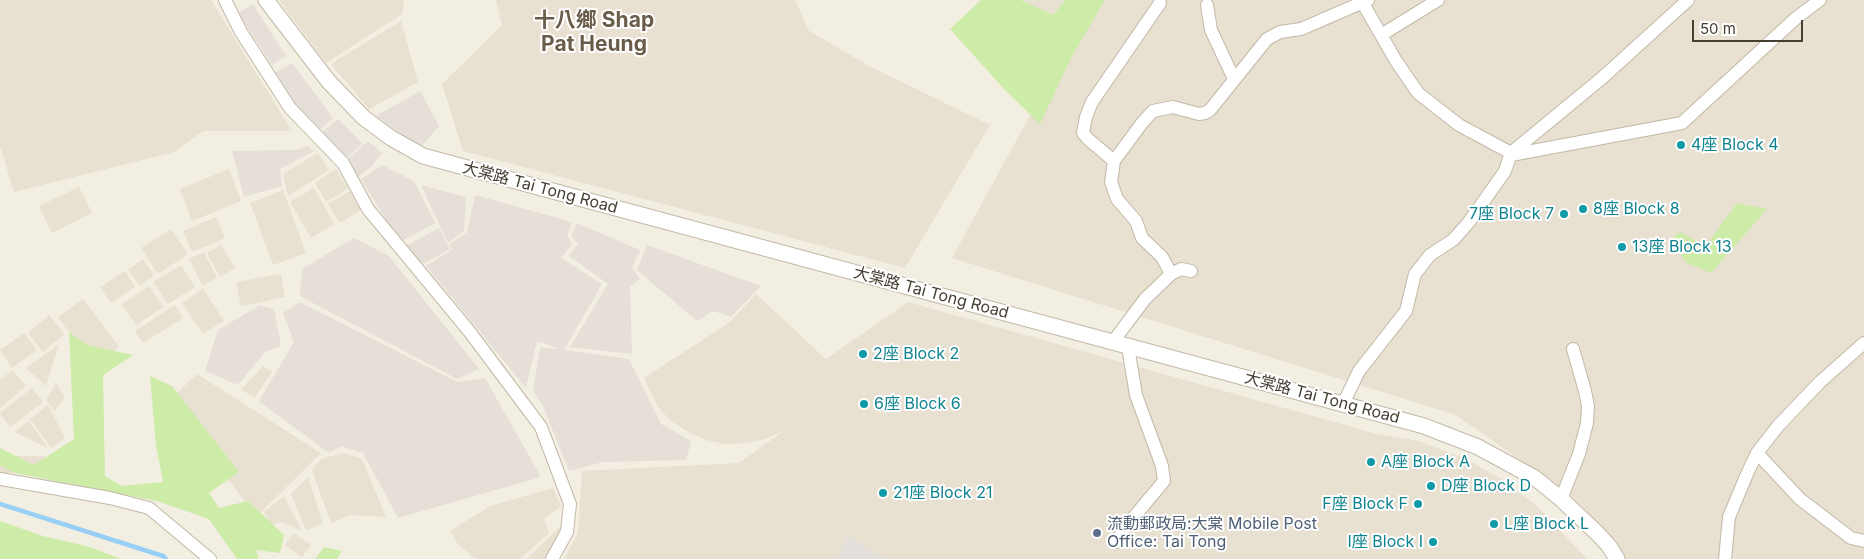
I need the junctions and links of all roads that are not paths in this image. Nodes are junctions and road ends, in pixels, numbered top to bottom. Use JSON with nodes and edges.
{"nodes":[{"id":1,"x":226,"y":0,"type":"edge"},
{"id":2,"x":266,"y":0,"type":"edge"},
{"id":3,"x":1438,"y":0,"type":"edge"},
{"id":4,"x":1688,"y":0,"type":"edge"},
{"id":5,"x":1820,"y":0,"type":"edge"},
{"id":6,"x":1364,"y":1,"type":"edge"},
{"id":7,"x":1160,"y":3,"type":"dead end"},
{"id":8,"x":1207,"y":5,"type":"dead end"},
{"id":9,"x":1381,"y":35,"type":"junction"},
{"id":10,"x":1234,"y":79,"type":"junction"},
{"id":11,"x":1511,"y":154,"type":"junction"},
{"id":12,"x":1114,"y":162,"type":"junction"},
{"id":13,"x":1191,"y":271,"type":"dead end"},
{"id":14,"x":1171,"y":274,"type":"junction"},
{"id":15,"x":1112,"y":343,"type":"junction"},
{"id":16,"x":1864,"y":343,"type":"edge"},
{"id":17,"x":1128,"y":347,"type":"junction"},
{"id":18,"x":1573,"y":349,"type":"dead end"},
{"id":19,"x":1343,"y":404,"type":"junction"},
{"id":20,"x":1758,"y":453,"type":"junction"},
{"id":21,"x":0,"y":479,"type":"edge"},
{"id":22,"x":1561,"y":499,"type":"junction"},
{"id":23,"x":1864,"y":541,"type":"edge"},
{"id":24,"x":1116,"y":542,"type":"dead end"},
{"id":25,"x":210,"y":559,"type":"edge"},
{"id":26,"x":552,"y":559,"type":"edge"},
{"id":27,"x":1617,"y":559,"type":"edge"},
{"id":28,"x":1725,"y":559,"type":"edge"}],
"edges":[{"from":1,"to":26,"type":"street"},
{"from":2,"to":15,"type":"street","name":"大棠路 Tai Tong Road"},
{"from":3,"to":9,"type":"street"},
{"from":4,"to":11,"type":"street"},
{"from":5,"to":11,"type":"street"},
{"from":6,"to":9,"type":"street"},
{"from":6,"to":10,"type":"street"},
{"from":7,"to":12,"type":"street"},
{"from":8,"to":10,"type":"street"},
{"from":9,"to":11,"type":"street"},
{"from":10,"to":12,"type":"street"},
{"from":11,"to":19,"type":"street"},
{"from":12,"to":14,"type":"street"},
{"from":13,"to":14,"type":"street"},
{"from":14,"to":15,"type":"street"},
{"from":15,"to":17,"type":"street","name":"大棠路 Tai Tong Road"},
{"from":16,"to":20,"type":"street"},
{"from":17,"to":19,"type":"street","name":"大棠路 Tai Tong Road"},
{"from":17,"to":24,"type":"street"},
{"from":18,"to":22,"type":"street"},
{"from":19,"to":22,"type":"street","name":"大棠路 Tai Tong Road"},
{"from":20,"to":23,"type":"street"},
{"from":20,"to":28,"type":"street"},
{"from":21,"to":25,"type":"street"},
{"from":22,"to":27,"type":"street","name":"大棠路 Tai Tong Road"}]}
